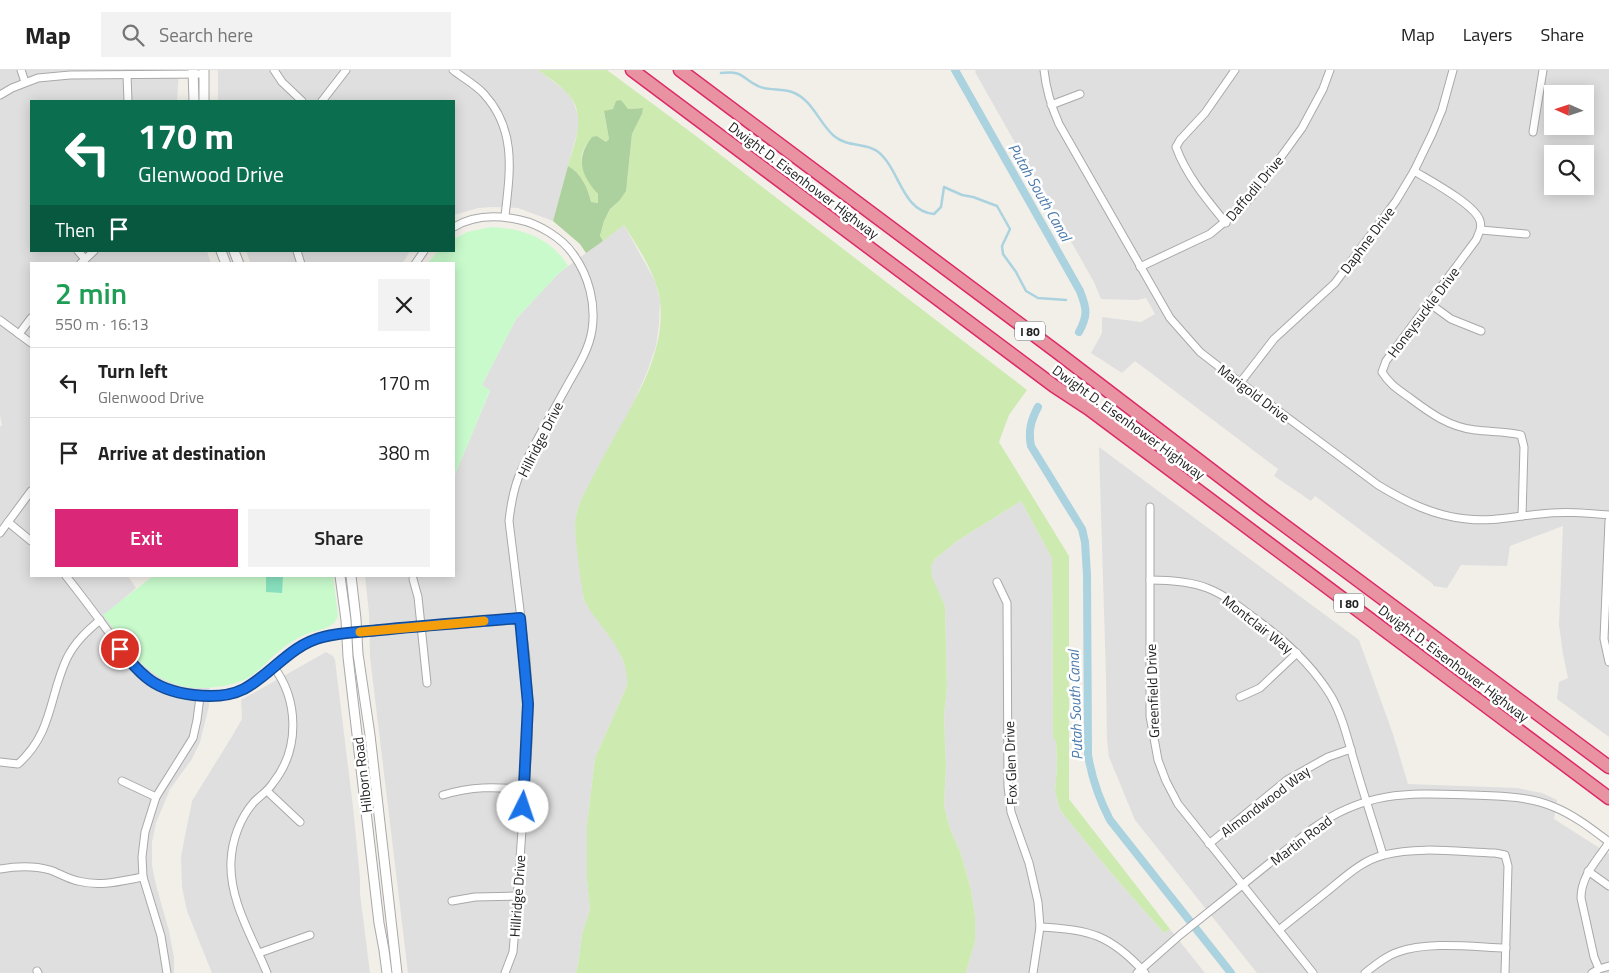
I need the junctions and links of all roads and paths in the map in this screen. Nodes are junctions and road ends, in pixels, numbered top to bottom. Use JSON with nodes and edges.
{"nodes":[{"id":1,"x":21,"y":70,"type":"edge"},
{"id":2,"x":274,"y":70,"type":"edge"},
{"id":3,"x":346,"y":70,"type":"edge"},
{"id":4,"x":454,"y":70,"type":"edge"},
{"id":5,"x":632,"y":70,"type":"edge"},
{"id":6,"x":680,"y":70,"type":"edge"},
{"id":7,"x":1044,"y":70,"type":"edge"},
{"id":8,"x":1235,"y":70,"type":"edge"},
{"id":9,"x":1330,"y":70,"type":"edge"},
{"id":10,"x":1453,"y":70,"type":"edge"},
{"id":11,"x":1543,"y":70,"type":"edge"},
{"id":12,"x":193,"y":72,"type":"edge"},
{"id":13,"x":204,"y":72,"type":"edge"},
{"id":14,"x":128,"y":75,"type":"junction"},
{"id":15,"x":25,"y":82,"type":"junction"},
{"id":16,"x":1080,"y":94,"type":"dead end"},
{"id":17,"x":0,"y":95,"type":"edge"},
{"id":18,"x":128,"y":100,"type":"edge"},
{"id":19,"x":194,"y":100,"type":"edge"},
{"id":20,"x":204,"y":100,"type":"edge"},
{"id":21,"x":301,"y":100,"type":"edge"},
{"id":22,"x":323,"y":100,"type":"edge"},
{"id":23,"x":1051,"y":105,"type":"junction"},
{"id":24,"x":1533,"y":132,"type":"dead end"},
{"id":25,"x":1414,"y":171,"type":"junction"},
{"id":26,"x":505,"y":216,"type":"junction"},
{"id":27,"x":1226,"y":223,"type":"junction"},
{"id":28,"x":455,"y":226,"type":"edge"},
{"id":29,"x":1481,"y":230,"type":"junction"},
{"id":30,"x":1526,"y":234,"type":"dead end"},
{"id":31,"x":93,"y":252,"type":"edge"},
{"id":32,"x":83,"y":261,"type":"edge"},
{"id":33,"x":1140,"y":267,"type":"junction"},
{"id":34,"x":1429,"y":303,"type":"junction"},
{"id":35,"x":30,"y":319,"type":"edge"},
{"id":36,"x":0,"y":320,"type":"edge"},
{"id":37,"x":1481,"y":331,"type":"dead end"},
{"id":38,"x":19,"y":334,"type":"junction"},
{"id":39,"x":30,"y":342,"type":"edge"},
{"id":40,"x":1240,"y":383,"type":"junction"},
{"id":41,"x":30,"y":492,"type":"edge"},
{"id":42,"x":1150,"y":507,"type":"dead end"},
{"id":43,"x":1609,"y":515,"type":"edge"},
{"id":44,"x":1522,"y":516,"type":"junction"},
{"id":45,"x":1609,"y":521,"type":"edge"},
{"id":46,"x":8,"y":522,"type":"junction"},
{"id":47,"x":0,"y":533,"type":"edge"},
{"id":48,"x":30,"y":540,"type":"edge"},
{"id":49,"x":67,"y":577,"type":"edge"},
{"id":50,"x":340,"y":577,"type":"edge"},
{"id":51,"x":351,"y":577,"type":"edge"},
{"id":52,"x":413,"y":579,"type":"dead end"},
{"id":53,"x":1150,"y":580,"type":"junction"},
{"id":54,"x":997,"y":582,"type":"dead end"},
{"id":55,"x":1607,"y":604,"type":"edge"},
{"id":56,"x":520,"y":618,"type":"junction"},
{"id":57,"x":100,"y":620,"type":"junction"},
{"id":58,"x":421,"y":626,"type":"junction"},
{"id":59,"x":357,"y":633,"type":"junction"},
{"id":60,"x":346,"y":634,"type":"junction"},
{"id":61,"x":1297,"y":653,"type":"junction"},
{"id":62,"x":1609,"y":662,"type":"edge"},
{"id":63,"x":274,"y":666,"type":"junction"},
{"id":64,"x":427,"y":683,"type":"dead end"},
{"id":65,"x":200,"y":697,"type":"junction"},
{"id":66,"x":1240,"y":697,"type":"dead end"},
{"id":67,"x":1351,"y":749,"type":"junction"},
{"id":68,"x":0,"y":762,"type":"edge"},
{"id":69,"x":1609,"y":767,"type":"edge"},
{"id":70,"x":122,"y":781,"type":"dead end"},
{"id":71,"x":524,"y":789,"type":"junction"},
{"id":72,"x":267,"y":790,"type":"junction"},
{"id":73,"x":443,"y":794,"type":"dead end"},
{"id":74,"x":156,"y":797,"type":"junction"},
{"id":75,"x":1609,"y":798,"type":"edge"},
{"id":76,"x":1367,"y":801,"type":"junction"},
{"id":77,"x":300,"y":822,"type":"dead end"},
{"id":78,"x":1609,"y":842,"type":"edge"},
{"id":79,"x":1209,"y":844,"type":"junction"},
{"id":80,"x":1383,"y":855,"type":"junction"},
{"id":81,"x":0,"y":869,"type":"edge"},
{"id":82,"x":1588,"y":871,"type":"junction"},
{"id":83,"x":143,"y":877,"type":"junction"},
{"id":84,"x":1243,"y":885,"type":"junction"},
{"id":85,"x":1609,"y":886,"type":"edge"},
{"id":86,"x":517,"y":896,"type":"junction"},
{"id":87,"x":452,"y":901,"type":"dead end"},
{"id":88,"x":1040,"y":927,"type":"junction"},
{"id":89,"x":1279,"y":930,"type":"junction"},
{"id":90,"x":310,"y":935,"type":"dead end"},
{"id":91,"x":1506,"y":948,"type":"junction"},
{"id":92,"x":259,"y":953,"type":"junction"},
{"id":93,"x":1609,"y":966,"type":"edge"},
{"id":94,"x":1595,"y":971,"type":"edge"},
{"id":95,"x":1141,"y":972,"type":"edge"},
{"id":96,"x":167,"y":973,"type":"edge"},
{"id":97,"x":267,"y":973,"type":"edge"},
{"id":98,"x":387,"y":973,"type":"edge"},
{"id":99,"x":397,"y":973,"type":"edge"},
{"id":100,"x":505,"y":973,"type":"edge"},
{"id":101,"x":1033,"y":973,"type":"edge"},
{"id":102,"x":1313,"y":973,"type":"edge"},
{"id":103,"x":1365,"y":973,"type":"edge"},
{"id":104,"x":1506,"y":973,"type":"edge"}],
"edges":[{"from":1,"to":15,"type":"street"},
{"from":2,"to":21,"type":"street"},
{"from":3,"to":22,"type":"street"},
{"from":4,"to":26,"type":"street"},
{"from":5,"to":75,"type":"highway","name":"Dwight D. Eisenhower Highway","number":"I 80"},
{"from":6,"to":69,"type":"highway","name":"Dwight D. Eisenhower Highway","number":"I 80"},
{"from":7,"to":23,"type":"street","name":"Marigold Drive"},
{"from":8,"to":27,"type":"street"},
{"from":9,"to":27,"type":"street","name":"Daffodil Drive"},
{"from":10,"to":25,"type":"street","name":"Daphne Drive"},
{"from":11,"to":24,"type":"street"},
{"from":12,"to":13,"type":"street"},
{"from":12,"to":14,"type":"street"},
{"from":12,"to":19,"type":"street"},
{"from":13,"to":20,"type":"street"},
{"from":14,"to":15,"type":"street"},
{"from":14,"to":18,"type":"street"},
{"from":15,"to":17,"type":"street"},
{"from":16,"to":23,"type":"street"},
{"from":23,"to":33,"type":"street","name":"Marigold Drive"},
{"from":25,"to":29,"type":"street"},
{"from":25,"to":40,"type":"street","name":"Daphne Drive"},
{"from":26,"to":28,"type":"street","name":"Hillridge Drive"},
{"from":26,"to":56,"type":"street","name":"Hillridge Drive"},
{"from":27,"to":33,"type":"street","name":"Daffodil Drive"},
{"from":29,"to":30,"type":"street"},
{"from":29,"to":34,"type":"street","name":"Honeysuckle Drive"},
{"from":31,"to":32,"type":"street"},
{"from":33,"to":40,"type":"street","name":"Marigold Drive"},
{"from":34,"to":37,"type":"street"},
{"from":34,"to":44,"type":"street","name":"Honeysuckle Drive"},
{"from":35,"to":38,"type":"street"},
{"from":36,"to":38,"type":"street"},
{"from":38,"to":39,"type":"street"},
{"from":40,"to":44,"type":"street","name":"Marigold Drive"},
{"from":41,"to":46,"type":"street"},
{"from":42,"to":53,"type":"street","name":"Greenfield Drive"},
{"from":43,"to":44,"type":"street","name":"Marigold Drive"},
{"from":45,"to":55,"type":"street"},
{"from":46,"to":47,"type":"street"},
{"from":46,"to":48,"type":"street"},
{"from":49,"to":57,"type":"street"},
{"from":50,"to":60,"type":"street","name":"Hilborn Road"},
{"from":51,"to":59,"type":"street","name":"Hilborn Road"},
{"from":52,"to":58,"type":"street"},
{"from":53,"to":61,"type":"street","name":"Montclair Way"},
{"from":53,"to":79,"type":"street","name":"Greenfield Drive"},
{"from":54,"to":88,"type":"street","name":"Fox Glen Drive"},
{"from":55,"to":62,"type":"street"},
{"from":56,"to":58,"type":"street"},
{"from":56,"to":71,"type":"street","name":"Hillridge Drive"},
{"from":57,"to":65,"type":"street"},
{"from":57,"to":68,"type":"street"},
{"from":58,"to":59,"type":"street"},
{"from":58,"to":64,"type":"street"},
{"from":59,"to":60,"type":"street"},
{"from":59,"to":99,"type":"street","name":"Hilborn Road"},
{"from":60,"to":63,"type":"street"},
{"from":60,"to":98,"type":"street","name":"Hilborn Road"},
{"from":61,"to":66,"type":"street"},
{"from":61,"to":67,"type":"street","name":"Montclair Way"},
{"from":63,"to":65,"type":"street"},
{"from":63,"to":72,"type":"street"},
{"from":65,"to":74,"type":"street"},
{"from":67,"to":76,"type":"street","name":"Montclair Way"},
{"from":67,"to":79,"type":"street","name":"Almondwood Way"},
{"from":70,"to":74,"type":"street"},
{"from":71,"to":73,"type":"street"},
{"from":71,"to":86,"type":"street","name":"Hillridge Drive"},
{"from":72,"to":77,"type":"street"},
{"from":72,"to":92,"type":"street"},
{"from":74,"to":83,"type":"street"},
{"from":76,"to":78,"type":"street","name":"Martin Road"},
{"from":76,"to":80,"type":"street","name":"Montclair Way"},
{"from":76,"to":84,"type":"street","name":"Martin Road"},
{"from":78,"to":82,"type":"street"},
{"from":79,"to":84,"type":"street","name":"Greenfield Drive"},
{"from":80,"to":89,"type":"street"},
{"from":80,"to":91,"type":"street"},
{"from":81,"to":83,"type":"street"},
{"from":82,"to":85,"type":"street"},
{"from":82,"to":94,"type":"street"},
{"from":83,"to":96,"type":"street"},
{"from":84,"to":89,"type":"street","name":"Greenfield Drive"},
{"from":84,"to":95,"type":"street","name":"Martin Road"},
{"from":86,"to":87,"type":"street"},
{"from":86,"to":100,"type":"street","name":"Hillridge Drive"},
{"from":88,"to":95,"type":"street"},
{"from":88,"to":101,"type":"street","name":"Fox Glen Drive"},
{"from":89,"to":102,"type":"street","name":"Greenfield Drive"},
{"from":90,"to":92,"type":"street"},
{"from":91,"to":103,"type":"street"},
{"from":91,"to":104,"type":"street"},
{"from":92,"to":97,"type":"street"},
{"from":93,"to":94,"type":"street"}]}
